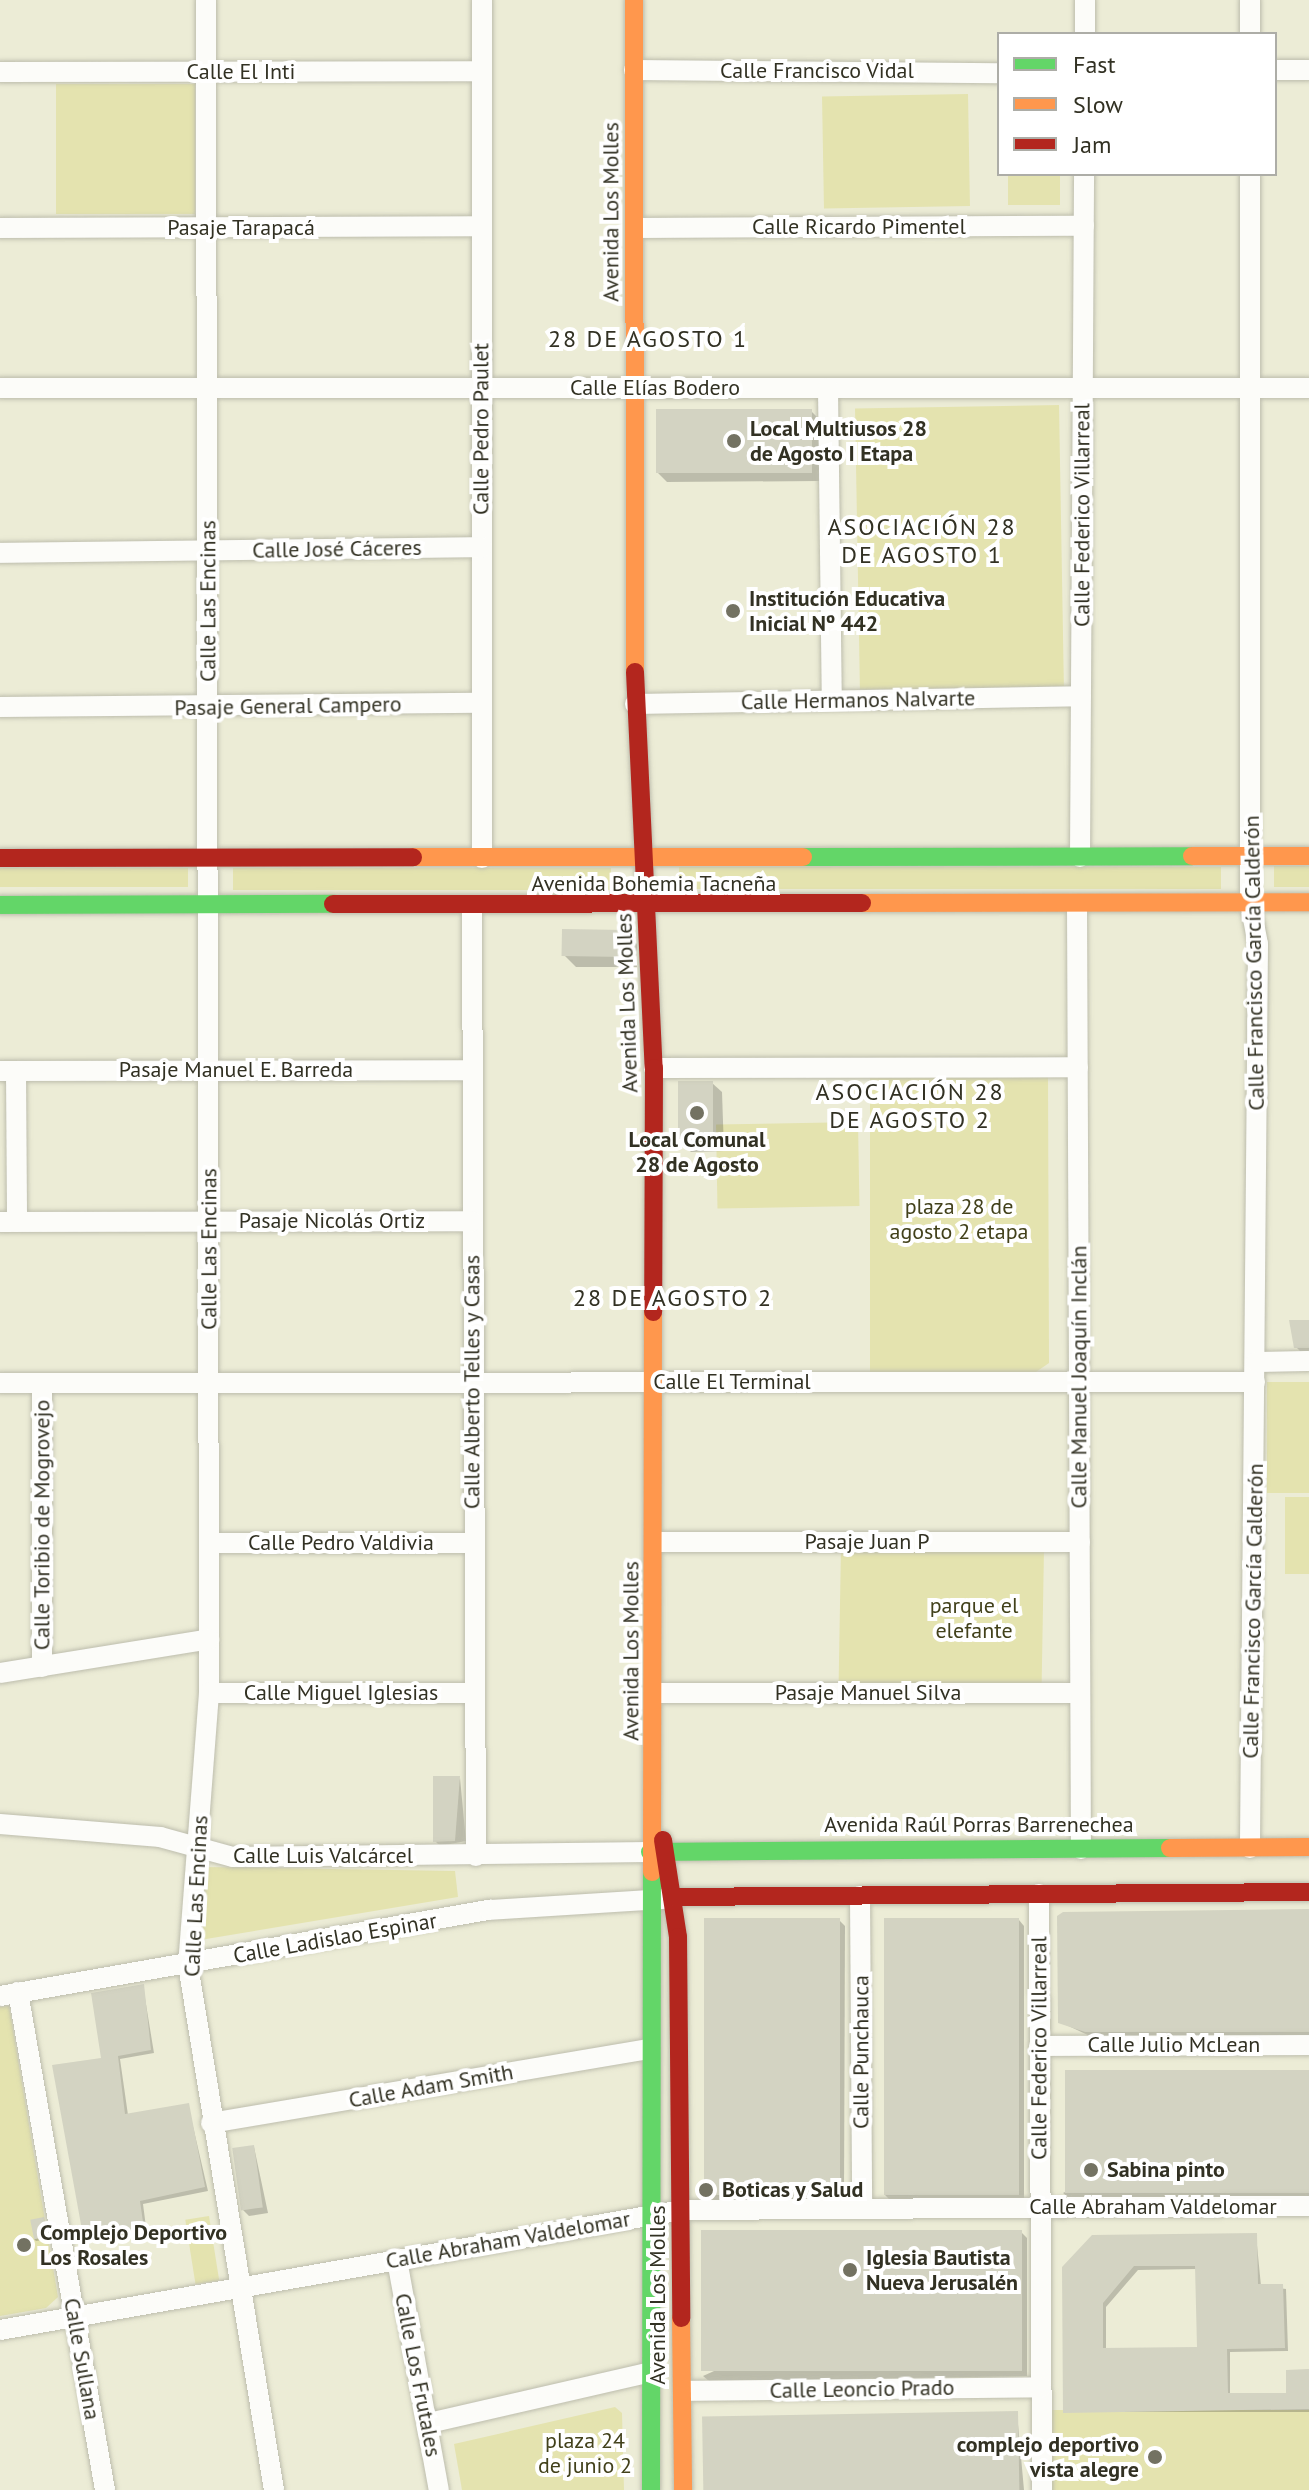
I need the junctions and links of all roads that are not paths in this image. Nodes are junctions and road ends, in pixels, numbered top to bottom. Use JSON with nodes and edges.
{"nodes":[{"id":1,"x":206,"y":0,"type":"edge"},
{"id":2,"x":482,"y":0,"type":"edge"},
{"id":3,"x":634,"y":0,"type":"edge"},
{"id":4,"x":1085,"y":0,"type":"edge"},
{"id":5,"x":1250,"y":0,"type":"edge"},
{"id":6,"x":1085,"y":32,"type":"edge"},
{"id":7,"x":1250,"y":32,"type":"edge"},
{"id":8,"x":634,"y":70,"type":"junction"},
{"id":9,"x":1277,"y":70,"type":"edge"},
{"id":10,"x":1309,"y":70,"type":"edge"},
{"id":11,"x":482,"y":71,"type":"junction"},
{"id":12,"x":0,"y":72,"type":"edge"},
{"id":13,"x":206,"y":72,"type":"junction"},
{"id":14,"x":997,"y":73,"type":"edge"},
{"id":15,"x":1084,"y":176,"type":"edge"},
{"id":16,"x":1250,"y":176,"type":"edge"},
{"id":17,"x":481,"y":226,"type":"junction"},
{"id":18,"x":1084,"y":226,"type":"junction"},
{"id":19,"x":0,"y":228,"type":"edge"},
{"id":20,"x":207,"y":228,"type":"junction"},
{"id":21,"x":635,"y":228,"type":"junction"},
{"id":22,"x":0,"y":388,"type":"edge"},
{"id":23,"x":481,"y":388,"type":"junction"},
{"id":24,"x":828,"y":388,"type":"junction"},
{"id":25,"x":1083,"y":388,"type":"junction"},
{"id":26,"x":1250,"y":388,"type":"junction"},
{"id":27,"x":1309,"y":388,"type":"edge"},
{"id":28,"x":207,"y":389,"type":"junction"},
{"id":29,"x":637,"y":389,"type":"junction"},
{"id":30,"x":482,"y":547,"type":"junction"},
{"id":31,"x":208,"y":551,"type":"junction"},
{"id":32,"x":0,"y":553,"type":"edge"},
{"id":33,"x":1081,"y":696,"type":"junction"},
{"id":34,"x":832,"y":700,"type":"junction"},
{"id":35,"x":480,"y":703,"type":"junction"},
{"id":36,"x":635,"y":704,"type":"junction"},
{"id":37,"x":0,"y":707,"type":"edge"},
{"id":38,"x":208,"y":707,"type":"junction"},
{"id":39,"x":1309,"y":856,"type":"edge"},
{"id":40,"x":1080,"y":857,"type":"junction"},
{"id":41,"x":1250,"y":857,"type":"junction"},
{"id":42,"x":0,"y":858,"type":"edge"},
{"id":43,"x":209,"y":858,"type":"junction"},
{"id":44,"x":482,"y":858,"type":"junction"},
{"id":45,"x":638,"y":858,"type":"junction"},
{"id":46,"x":1309,"y":902,"type":"edge"},
{"id":47,"x":1250,"y":903,"type":"junction"},
{"id":48,"x":1077,"y":904,"type":"junction"},
{"id":49,"x":0,"y":905,"type":"edge"},
{"id":50,"x":209,"y":906,"type":"junction"},
{"id":51,"x":472,"y":909,"type":"junction"},
{"id":52,"x":649,"y":909,"type":"junction"},
{"id":53,"x":1078,"y":1067,"type":"junction"},
{"id":54,"x":654,"y":1068,"type":"junction"},
{"id":55,"x":472,"y":1070,"type":"junction"},
{"id":56,"x":8,"y":1071,"type":"edge"},
{"id":57,"x":209,"y":1071,"type":"junction"},
{"id":58,"x":209,"y":1221,"type":"junction"},
{"id":59,"x":472,"y":1221,"type":"junction"},
{"id":60,"x":8,"y":1222,"type":"edge"},
{"id":61,"x":1309,"y":1361,"type":"edge"},
{"id":62,"x":1256,"y":1372,"type":"junction"},
{"id":63,"x":472,"y":1382,"type":"junction"},
{"id":64,"x":655,"y":1382,"type":"junction"},
{"id":65,"x":1079,"y":1382,"type":"junction"},
{"id":66,"x":0,"y":1383,"type":"edge"},
{"id":67,"x":42,"y":1383,"type":"junction"},
{"id":68,"x":209,"y":1383,"type":"junction"},
{"id":69,"x":654,"y":1542,"type":"junction"},
{"id":70,"x":1080,"y":1542,"type":"junction"},
{"id":71,"x":209,"y":1543,"type":"junction"},
{"id":72,"x":472,"y":1543,"type":"junction"},
{"id":73,"x":209,"y":1639,"type":"junction"},
{"id":74,"x":42,"y":1667,"type":"junction"},
{"id":75,"x":0,"y":1673,"type":"edge"},
{"id":76,"x":209,"y":1693,"type":"junction"},
{"id":77,"x":472,"y":1693,"type":"junction"},
{"id":78,"x":655,"y":1693,"type":"junction"},
{"id":79,"x":1080,"y":1693,"type":"junction"},
{"id":80,"x":0,"y":1824,"type":"edge"},
{"id":81,"x":1309,"y":1847,"type":"edge"},
{"id":82,"x":1250,"y":1848,"type":"junction"},
{"id":83,"x":196,"y":1849,"type":"junction"},
{"id":84,"x":1081,"y":1849,"type":"junction"},
{"id":85,"x":658,"y":1852,"type":"junction"},
{"id":86,"x":476,"y":1856,"type":"junction"},
{"id":87,"x":1309,"y":1892,"type":"edge"},
{"id":88,"x":1039,"y":1894,"type":"junction"},
{"id":89,"x":860,"y":1896,"type":"junction"},
{"id":90,"x":672,"y":1897,"type":"junction"},
{"id":91,"x":650,"y":1903,"type":"junction"},
{"id":92,"x":188,"y":1965,"type":"junction"},
{"id":93,"x":9,"y":1994,"type":"edge"},
{"id":94,"x":1309,"y":2045,"type":"edge"},
{"id":95,"x":1039,"y":2046,"type":"junction"},
{"id":96,"x":650,"y":2049,"type":"junction"},
{"id":97,"x":211,"y":2123,"type":"junction"},
{"id":98,"x":1309,"y":2206,"type":"edge"},
{"id":99,"x":1040,"y":2207,"type":"junction"},
{"id":100,"x":862,"y":2209,"type":"junction"},
{"id":101,"x":682,"y":2210,"type":"junction"},
{"id":102,"x":650,"y":2215,"type":"junction"},
{"id":103,"x":397,"y":2260,"type":"junction"},
{"id":104,"x":239,"y":2288,"type":"junction"},
{"id":105,"x":75,"y":2317,"type":"junction"},
{"id":106,"x":0,"y":2330,"type":"edge"},
{"id":107,"x":651,"y":2372,"type":"junction"},
{"id":108,"x":1041,"y":2387,"type":"junction"},
{"id":109,"x":683,"y":2391,"type":"junction"},
{"id":110,"x":429,"y":2423,"type":"junction"},
{"id":111,"x":105,"y":2490,"type":"edge"},
{"id":112,"x":274,"y":2490,"type":"edge"},
{"id":113,"x":439,"y":2490,"type":"edge"},
{"id":114,"x":651,"y":2490,"type":"edge"},
{"id":115,"x":683,"y":2490,"type":"edge"},
{"id":116,"x":1042,"y":2490,"type":"edge"}],
"edges":[{"from":1,"to":13,"type":"street","name":"Calle Las Encinas"},
{"from":2,"to":11,"type":"street","name":"Calle Pedro Paulet"},
{"from":3,"to":8,"type":"street","name":"Avenida Los Molles"},
{"from":4,"to":6,"type":"street"},
{"from":5,"to":7,"type":"street"},
{"from":8,"to":14,"type":"street","name":"Calle Francisco Vidal"},
{"from":8,"to":21,"type":"street","name":"Avenida Los Molles"},
{"from":9,"to":10,"type":"street"},
{"from":11,"to":13,"type":"street","name":"Calle El Inti"},
{"from":11,"to":17,"type":"street","name":"Calle Pedro Paulet"},
{"from":12,"to":13,"type":"street","name":"Calle El Inti"},
{"from":13,"to":20,"type":"street","name":"Calle Las Encinas"},
{"from":15,"to":18,"type":"street","name":"Calle Federico Villarreal"},
{"from":16,"to":26,"type":"street","name":"Calle Francisco García Calderón"},
{"from":17,"to":20,"type":"street","name":"Pasaje Tarapacá"},
{"from":17,"to":23,"type":"street","name":"Calle Pedro Paulet"},
{"from":18,"to":21,"type":"street","name":"Calle Ricardo Pimentel"},
{"from":18,"to":25,"type":"street","name":"Calle Federico Villarreal"},
{"from":19,"to":20,"type":"street","name":"Pasaje Tarapacá"},
{"from":20,"to":28,"type":"street","name":"Calle Las Encinas"},
{"from":21,"to":29,"type":"street","name":"Avenida Los Molles"},
{"from":22,"to":28,"type":"street","name":"Calle Elías Bodero"},
{"from":23,"to":28,"type":"street","name":"Calle Elías Bodero"},
{"from":23,"to":29,"type":"street","name":"Calle Elías Bodero"},
{"from":23,"to":30,"type":"street","name":"Calle Pedro Paulet"},
{"from":24,"to":25,"type":"street","name":"Calle Elías Bodero"},
{"from":24,"to":29,"type":"street","name":"Calle Elías Bodero"},
{"from":24,"to":34,"type":"street"},
{"from":25,"to":26,"type":"street","name":"Calle Elías Bodero"},
{"from":25,"to":33,"type":"street","name":"Calle Federico Villarreal"},
{"from":26,"to":27,"type":"street","name":"Calle Elías Bodero"},
{"from":26,"to":41,"type":"street","name":"Calle Francisco García Calderón"},
{"from":28,"to":31,"type":"street","name":"Calle Las Encinas"},
{"from":29,"to":36,"type":"street","name":"Avenida Los Molles"},
{"from":30,"to":31,"type":"street","name":"Calle José Cáceres"},
{"from":30,"to":35,"type":"street","name":"Calle Pedro Paulet"},
{"from":31,"to":32,"type":"street","name":"Calle José Cáceres"},
{"from":31,"to":38,"type":"street","name":"Calle Las Encinas"},
{"from":33,"to":34,"type":"street","name":"Calle Hermanos Nalvarte"},
{"from":33,"to":40,"type":"street","name":"Calle Federico Villarreal"},
{"from":34,"to":36,"type":"street","name":"Calle Hermanos Nalvarte"},
{"from":35,"to":38,"type":"street","name":"Pasaje General Campero"},
{"from":35,"to":44,"type":"street","name":"Calle Pedro Paulet"},
{"from":36,"to":45,"type":"street","name":"Avenida Los Molles"},
{"from":37,"to":38,"type":"street","name":"Pasaje General Campero"},
{"from":38,"to":43,"type":"street","name":"Calle Las Encinas"},
{"from":39,"to":41,"type":"street","name":"Avenida Bohemia Tacneña"},
{"from":40,"to":41,"type":"street","name":"Avenida Bohemia Tacneña"},
{"from":40,"to":45,"type":"street","name":"Avenida Bohemia Tacneña"},
{"from":41,"to":47,"type":"street","name":"Calle Francisco García Calderón"},
{"from":42,"to":43,"type":"street","name":"Avenida Bohemia Tacneña"},
{"from":43,"to":44,"type":"street","name":"Avenida Bohemia Tacneña"},
{"from":43,"to":50,"type":"street","name":"Calle Las Encinas"},
{"from":44,"to":45,"type":"street","name":"Avenida Bohemia Tacneña"},
{"from":45,"to":52,"type":"street","name":"Avenida Los Molles"},
{"from":46,"to":47,"type":"street","name":"Avenida Bohemia Tacneña"},
{"from":47,"to":48,"type":"street","name":"Avenida Bohemia Tacneña"},
{"from":47,"to":62,"type":"street","name":"Calle Francisco García Calderón"},
{"from":48,"to":52,"type":"street","name":"Avenida Bohemia Tacneña"},
{"from":48,"to":53,"type":"street","name":"Calle Manuel Joaquín Inclán"},
{"from":49,"to":50,"type":"street","name":"Avenida Bohemia Tacneña"},
{"from":50,"to":51,"type":"street","name":"Avenida Bohemia Tacneña"},
{"from":50,"to":57,"type":"street","name":"Calle Las Encinas"},
{"from":51,"to":52,"type":"street","name":"Avenida Bohemia Tacneña"},
{"from":51,"to":55,"type":"street","name":"Calle Alberto Telles y Casas"},
{"from":52,"to":54,"type":"street","name":"Avenida Los Molles"},
{"from":53,"to":54,"type":"street"},
{"from":53,"to":65,"type":"street","name":"Calle Manuel Joaquín Inclán"},
{"from":54,"to":64,"type":"street","name":"Avenida Los Molles"},
{"from":55,"to":57,"type":"street","name":"Pasaje Manuel E. Barreda"},
{"from":55,"to":59,"type":"street","name":"Calle Alberto Telles y Casas"},
{"from":56,"to":57,"type":"street","name":"Pasaje Manuel E. Barreda"},
{"from":56,"to":60,"type":"street"},
{"from":57,"to":58,"type":"street","name":"Calle Las Encinas"},
{"from":58,"to":59,"type":"street","name":"Pasaje Nicolás Ortiz"},
{"from":58,"to":60,"type":"street","name":"Pasaje Nicolás Ortiz"},
{"from":58,"to":68,"type":"street","name":"Calle Las Encinas"},
{"from":59,"to":63,"type":"street","name":"Calle Alberto Telles y Casas"},
{"from":61,"to":62,"type":"street","name":"Calle El Terminal"},
{"from":62,"to":65,"type":"street","name":"Calle El Terminal"},
{"from":62,"to":82,"type":"street","name":"Calle Francisco García Calderón"},
{"from":63,"to":64,"type":"street","name":"Calle El Terminal"},
{"from":63,"to":68,"type":"street","name":"Calle El Terminal"},
{"from":63,"to":72,"type":"street","name":"Calle Alberto Telles y Casas"},
{"from":64,"to":65,"type":"street","name":"Calle El Terminal"},
{"from":64,"to":69,"type":"street","name":"Avenida Los Molles"},
{"from":65,"to":70,"type":"street","name":"Calle Manuel Joaquín Inclán"},
{"from":66,"to":67,"type":"street","name":"Calle El Terminal"},
{"from":67,"to":68,"type":"street","name":"Calle El Terminal"},
{"from":67,"to":74,"type":"street","name":"Calle Toribio de Mogrovejo"},
{"from":68,"to":71,"type":"street","name":"Calle Las Encinas"},
{"from":69,"to":70,"type":"street","name":"Pasaje Juan P"},
{"from":69,"to":78,"type":"street","name":"Avenida Los Molles"},
{"from":70,"to":79,"type":"street","name":"Calle Manuel Joaquín Inclán"},
{"from":71,"to":72,"type":"street","name":"Calle Pedro Valdivia"},
{"from":71,"to":73,"type":"street","name":"Calle Las Encinas"},
{"from":72,"to":77,"type":"street","name":"Calle Alberto Telles y Casas"},
{"from":73,"to":74,"type":"street"},
{"from":73,"to":76,"type":"street","name":"Calle Las Encinas"},
{"from":74,"to":75,"type":"street"},
{"from":76,"to":77,"type":"street","name":"Calle Miguel Iglesias"},
{"from":76,"to":83,"type":"street","name":"Calle Las Encinas"},
{"from":77,"to":86,"type":"street","name":"Calle Alberto Telles y Casas"},
{"from":78,"to":79,"type":"street","name":"Pasaje Manuel Silva"},
{"from":78,"to":85,"type":"street","name":"Avenida Los Molles"},
{"from":79,"to":84,"type":"street","name":"Calle Manuel Joaquín Inclán"},
{"from":80,"to":83,"type":"street","name":"Calle Luis Valcárcel"},
{"from":81,"to":82,"type":"street","name":"Avenida Raúl Porras Barrenechea"},
{"from":82,"to":84,"type":"street","name":"Avenida Raúl Porras Barrenechea"},
{"from":83,"to":86,"type":"street","name":"Calle Luis Valcárcel"},
{"from":83,"to":92,"type":"street","name":"Calle Las Encinas"},
{"from":84,"to":85,"type":"street","name":"Avenida Raúl Porras Barrenechea"},
{"from":85,"to":86,"type":"street","name":"Calle Luis Valcárcel"},
{"from":85,"to":90,"type":"street","name":"Avenida Los Molles"},
{"from":85,"to":91,"type":"street","name":"Avenida Los Molles"},
{"from":87,"to":88,"type":"street"},
{"from":88,"to":89,"type":"street"},
{"from":88,"to":95,"type":"street","name":"Calle Federico Villarreal"},
{"from":89,"to":90,"type":"street"},
{"from":89,"to":100,"type":"street","name":"Calle Punchauca"},
{"from":90,"to":91,"type":"street","name":"Calle Ladislao Espinar"},
{"from":90,"to":101,"type":"street","name":"Avenida Los Molles"},
{"from":91,"to":92,"type":"street","name":"Calle Ladislao Espinar"},
{"from":91,"to":96,"type":"street","name":"Avenida Los Molles"},
{"from":92,"to":93,"type":"street","name":"Calle Ladislao Espinar"},
{"from":92,"to":97,"type":"street","name":"Calle Las Encinas"},
{"from":93,"to":105,"type":"street","name":"Calle Sullana"},
{"from":94,"to":95,"type":"street","name":"Calle Julio McLean"},
{"from":95,"to":99,"type":"street","name":"Calle Federico Villarreal"},
{"from":96,"to":97,"type":"street","name":"Calle Adam Smith"},
{"from":96,"to":102,"type":"street","name":"Avenida Los Molles"},
{"from":97,"to":104,"type":"street","name":"Calle Las Encinas"},
{"from":98,"to":99,"type":"street","name":"Calle Abraham Valdelomar"},
{"from":99,"to":100,"type":"street","name":"Calle Abraham Valdelomar"},
{"from":99,"to":108,"type":"street","name":"Calle Federico Villarreal"},
{"from":100,"to":101,"type":"street","name":"Calle Abraham Valdelomar"},
{"from":101,"to":102,"type":"street","name":"Calle Abraham Valdelomar"},
{"from":101,"to":109,"type":"street","name":"Avenida Los Molles"},
{"from":102,"to":103,"type":"street","name":"Calle Abraham Valdelomar"},
{"from":102,"to":107,"type":"street","name":"Avenida Los Molles"},
{"from":103,"to":104,"type":"street","name":"Calle Abraham Valdelomar"},
{"from":103,"to":110,"type":"street","name":"Calle Los Frutales"},
{"from":104,"to":105,"type":"street","name":"Calle Abraham Valdelomar"},
{"from":104,"to":112,"type":"street","name":"Calle Las Encinas"},
{"from":105,"to":106,"type":"street","name":"Calle Abraham Valdelomar"},
{"from":105,"to":111,"type":"street","name":"Calle Sullana"},
{"from":107,"to":110,"type":"street"},
{"from":107,"to":114,"type":"street","name":"Avenida Los Molles"},
{"from":108,"to":109,"type":"street","name":"Calle Leoncio Prado"},
{"from":108,"to":116,"type":"street","name":"Calle Federico Villarreal"},
{"from":109,"to":115,"type":"street","name":"Avenida Los Molles"},
{"from":110,"to":113,"type":"street","name":"Calle Los Frutales"}]}
